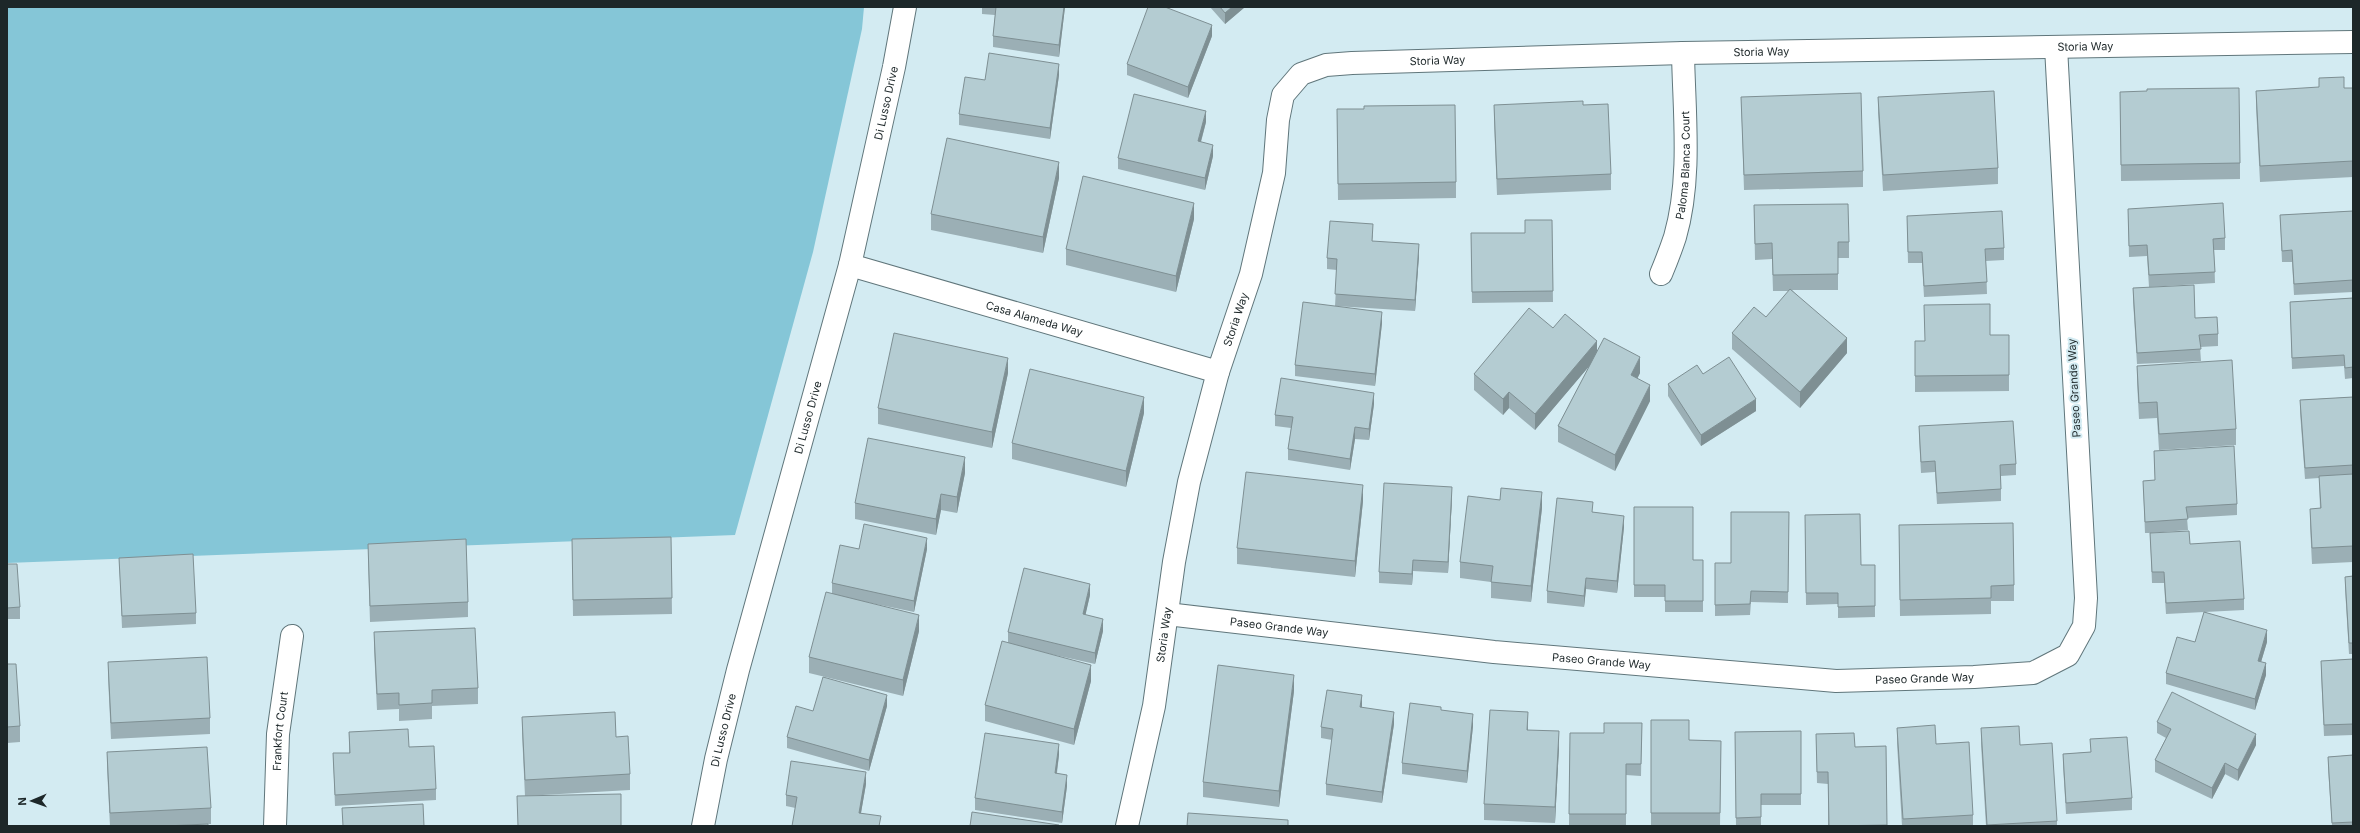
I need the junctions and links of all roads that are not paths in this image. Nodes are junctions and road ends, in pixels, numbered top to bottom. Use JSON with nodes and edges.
{"nodes":[{"id":1,"x":904,"y":7,"type":"edge"},
{"id":2,"x":2353,"y":42,"type":"edge"},
{"id":3,"x":2056,"y":48,"type":"junction"},
{"id":4,"x":1683,"y":53,"type":"junction"},
{"id":5,"x":850,"y":265,"type":"junction"},
{"id":6,"x":1661,"y":274,"type":"dead end"},
{"id":7,"x":1218,"y":372,"type":"junction"},
{"id":8,"x":1167,"y":614,"type":"junction"},
{"id":9,"x":292,"y":636,"type":"dead end"},
{"id":10,"x":275,"y":826,"type":"edge"},
{"id":11,"x":704,"y":826,"type":"edge"},
{"id":12,"x":1127,"y":826,"type":"edge"}],
"edges":[{"from":1,"to":5,"type":"street","name":"Di Lusso Drive"},
{"from":2,"to":3,"type":"street","name":"Storia Way"},
{"from":3,"to":4,"type":"street","name":"Storia Way"},
{"from":3,"to":8,"type":"street","name":"Paseo Grande Way"},
{"from":4,"to":6,"type":"street","name":"Paloma Blanca Court"},
{"from":4,"to":7,"type":"street","name":"Storia Way"},
{"from":5,"to":7,"type":"street","name":"Casa Alameda Way"},
{"from":5,"to":11,"type":"street","name":"Di Lusso Drive"},
{"from":7,"to":8,"type":"street","name":"Storia Way"},
{"from":8,"to":12,"type":"street","name":"Storia Way"},
{"from":9,"to":10,"type":"street","name":"Frankfort Court"}]}
